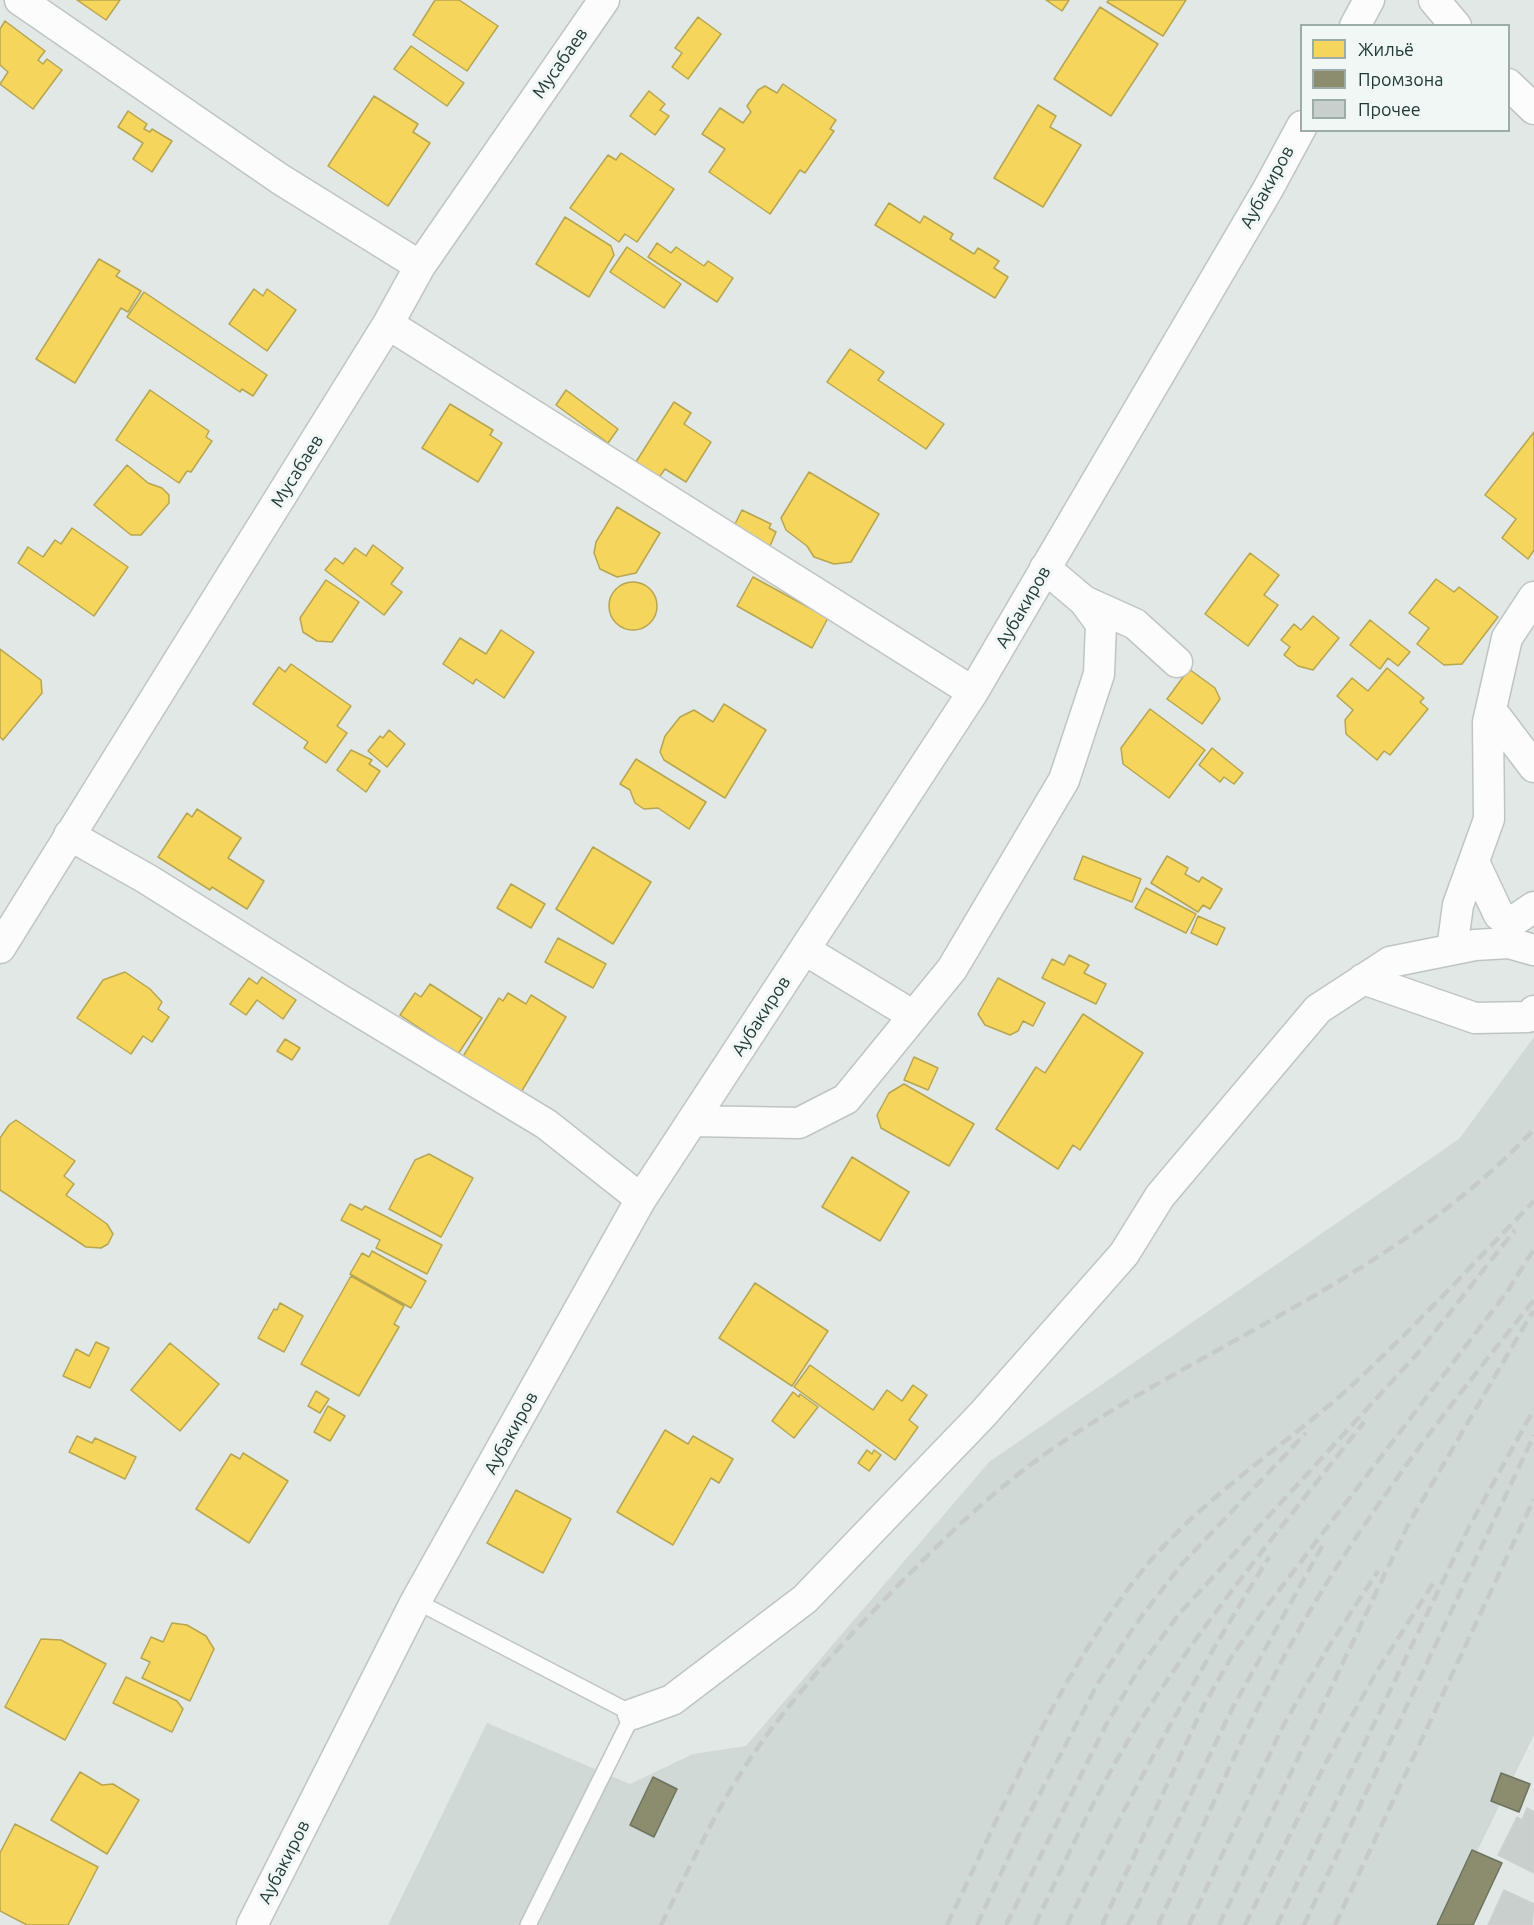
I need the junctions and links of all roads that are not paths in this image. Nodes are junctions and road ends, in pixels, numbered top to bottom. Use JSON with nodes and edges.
{"nodes":[{"id":1,"x":20,"y":0,"type":"edge"},
{"id":2,"x":604,"y":0,"type":"edge"},
{"id":3,"x":1369,"y":0,"type":"edge"},
{"id":4,"x":1434,"y":0,"type":"edge"},
{"id":5,"x":1356,"y":24,"type":"edge"},
{"id":6,"x":1454,"y":24,"type":"edge"},
{"id":7,"x":1510,"y":85,"type":"edge"},
{"id":8,"x":1534,"y":109,"type":"edge"},
{"id":9,"x":1300,"y":130,"type":"edge"},
{"id":10,"x":420,"y":266,"type":"junction"},
{"id":11,"x":388,"y":324,"type":"junction"},
{"id":12,"x":1045,"y":568,"type":"junction"},
{"id":13,"x":1534,"y":597,"type":"edge"},
{"id":14,"x":1084,"y":601,"type":"junction"},
{"id":15,"x":1177,"y":662,"type":"dead end"},
{"id":16,"x":973,"y":692,"type":"junction"},
{"id":17,"x":1491,"y":710,"type":"junction"},
{"id":18,"x":1534,"y":767,"type":"edge"},
{"id":19,"x":69,"y":835,"type":"junction"},
{"id":20,"x":1474,"y":862,"type":"junction"},
{"id":21,"x":1534,"y":907,"type":"edge"},
{"id":22,"x":0,"y":948,"type":"edge"},
{"id":23,"x":1452,"y":949,"type":"junction"},
{"id":24,"x":805,"y":950,"type":"junction"},
{"id":25,"x":1534,"y":950,"type":"edge"},
{"id":26,"x":1363,"y":979,"type":"junction"},
{"id":27,"x":1534,"y":1011,"type":"edge"},
{"id":28,"x":914,"y":1016,"type":"junction"},
{"id":29,"x":692,"y":1121,"type":"junction"},
{"id":30,"x":641,"y":1199,"type":"junction"},
{"id":31,"x":416,"y":1601,"type":"junction"},
{"id":32,"x":633,"y":1714,"type":"junction"},
{"id":33,"x":252,"y":1925,"type":"edge"},
{"id":34,"x":528,"y":1925,"type":"edge"}],
"edges":[{"from":1,"to":10,"type":"street"},
{"from":2,"to":10,"type":"street","name":"Мусабаев"},
{"from":3,"to":5,"type":"street"},
{"from":4,"to":6,"type":"street"},
{"from":7,"to":8,"type":"street"},
{"from":9,"to":12,"type":"street","name":"Аубакиров"},
{"from":10,"to":11,"type":"street","name":"Мусабаев"},
{"from":11,"to":16,"type":"street"},
{"from":11,"to":19,"type":"street","name":"Мусабаев"},
{"from":12,"to":14,"type":"street"},
{"from":12,"to":16,"type":"street","name":"Аубакиров"},
{"from":13,"to":17,"type":"street"},
{"from":14,"to":15,"type":"street"},
{"from":14,"to":28,"type":"street"},
{"from":16,"to":24,"type":"street","name":"Аубакиров"},
{"from":17,"to":18,"type":"street"},
{"from":17,"to":20,"type":"street"},
{"from":19,"to":22,"type":"street","name":"Мусабаев"},
{"from":19,"to":30,"type":"street"},
{"from":20,"to":21,"type":"street"},
{"from":20,"to":23,"type":"street"},
{"from":23,"to":25,"type":"street"},
{"from":23,"to":26,"type":"street"},
{"from":24,"to":28,"type":"street"},
{"from":24,"to":29,"type":"street","name":"Аубакиров"},
{"from":26,"to":27,"type":"street"},
{"from":26,"to":32,"type":"street"},
{"from":28,"to":29,"type":"street"},
{"from":29,"to":30,"type":"street","name":"Аубакиров"},
{"from":30,"to":31,"type":"street","name":"Аубакиров"},
{"from":31,"to":32,"type":"lane"},
{"from":31,"to":33,"type":"street","name":"Аубакиров"},
{"from":32,"to":34,"type":"lane"}]}
